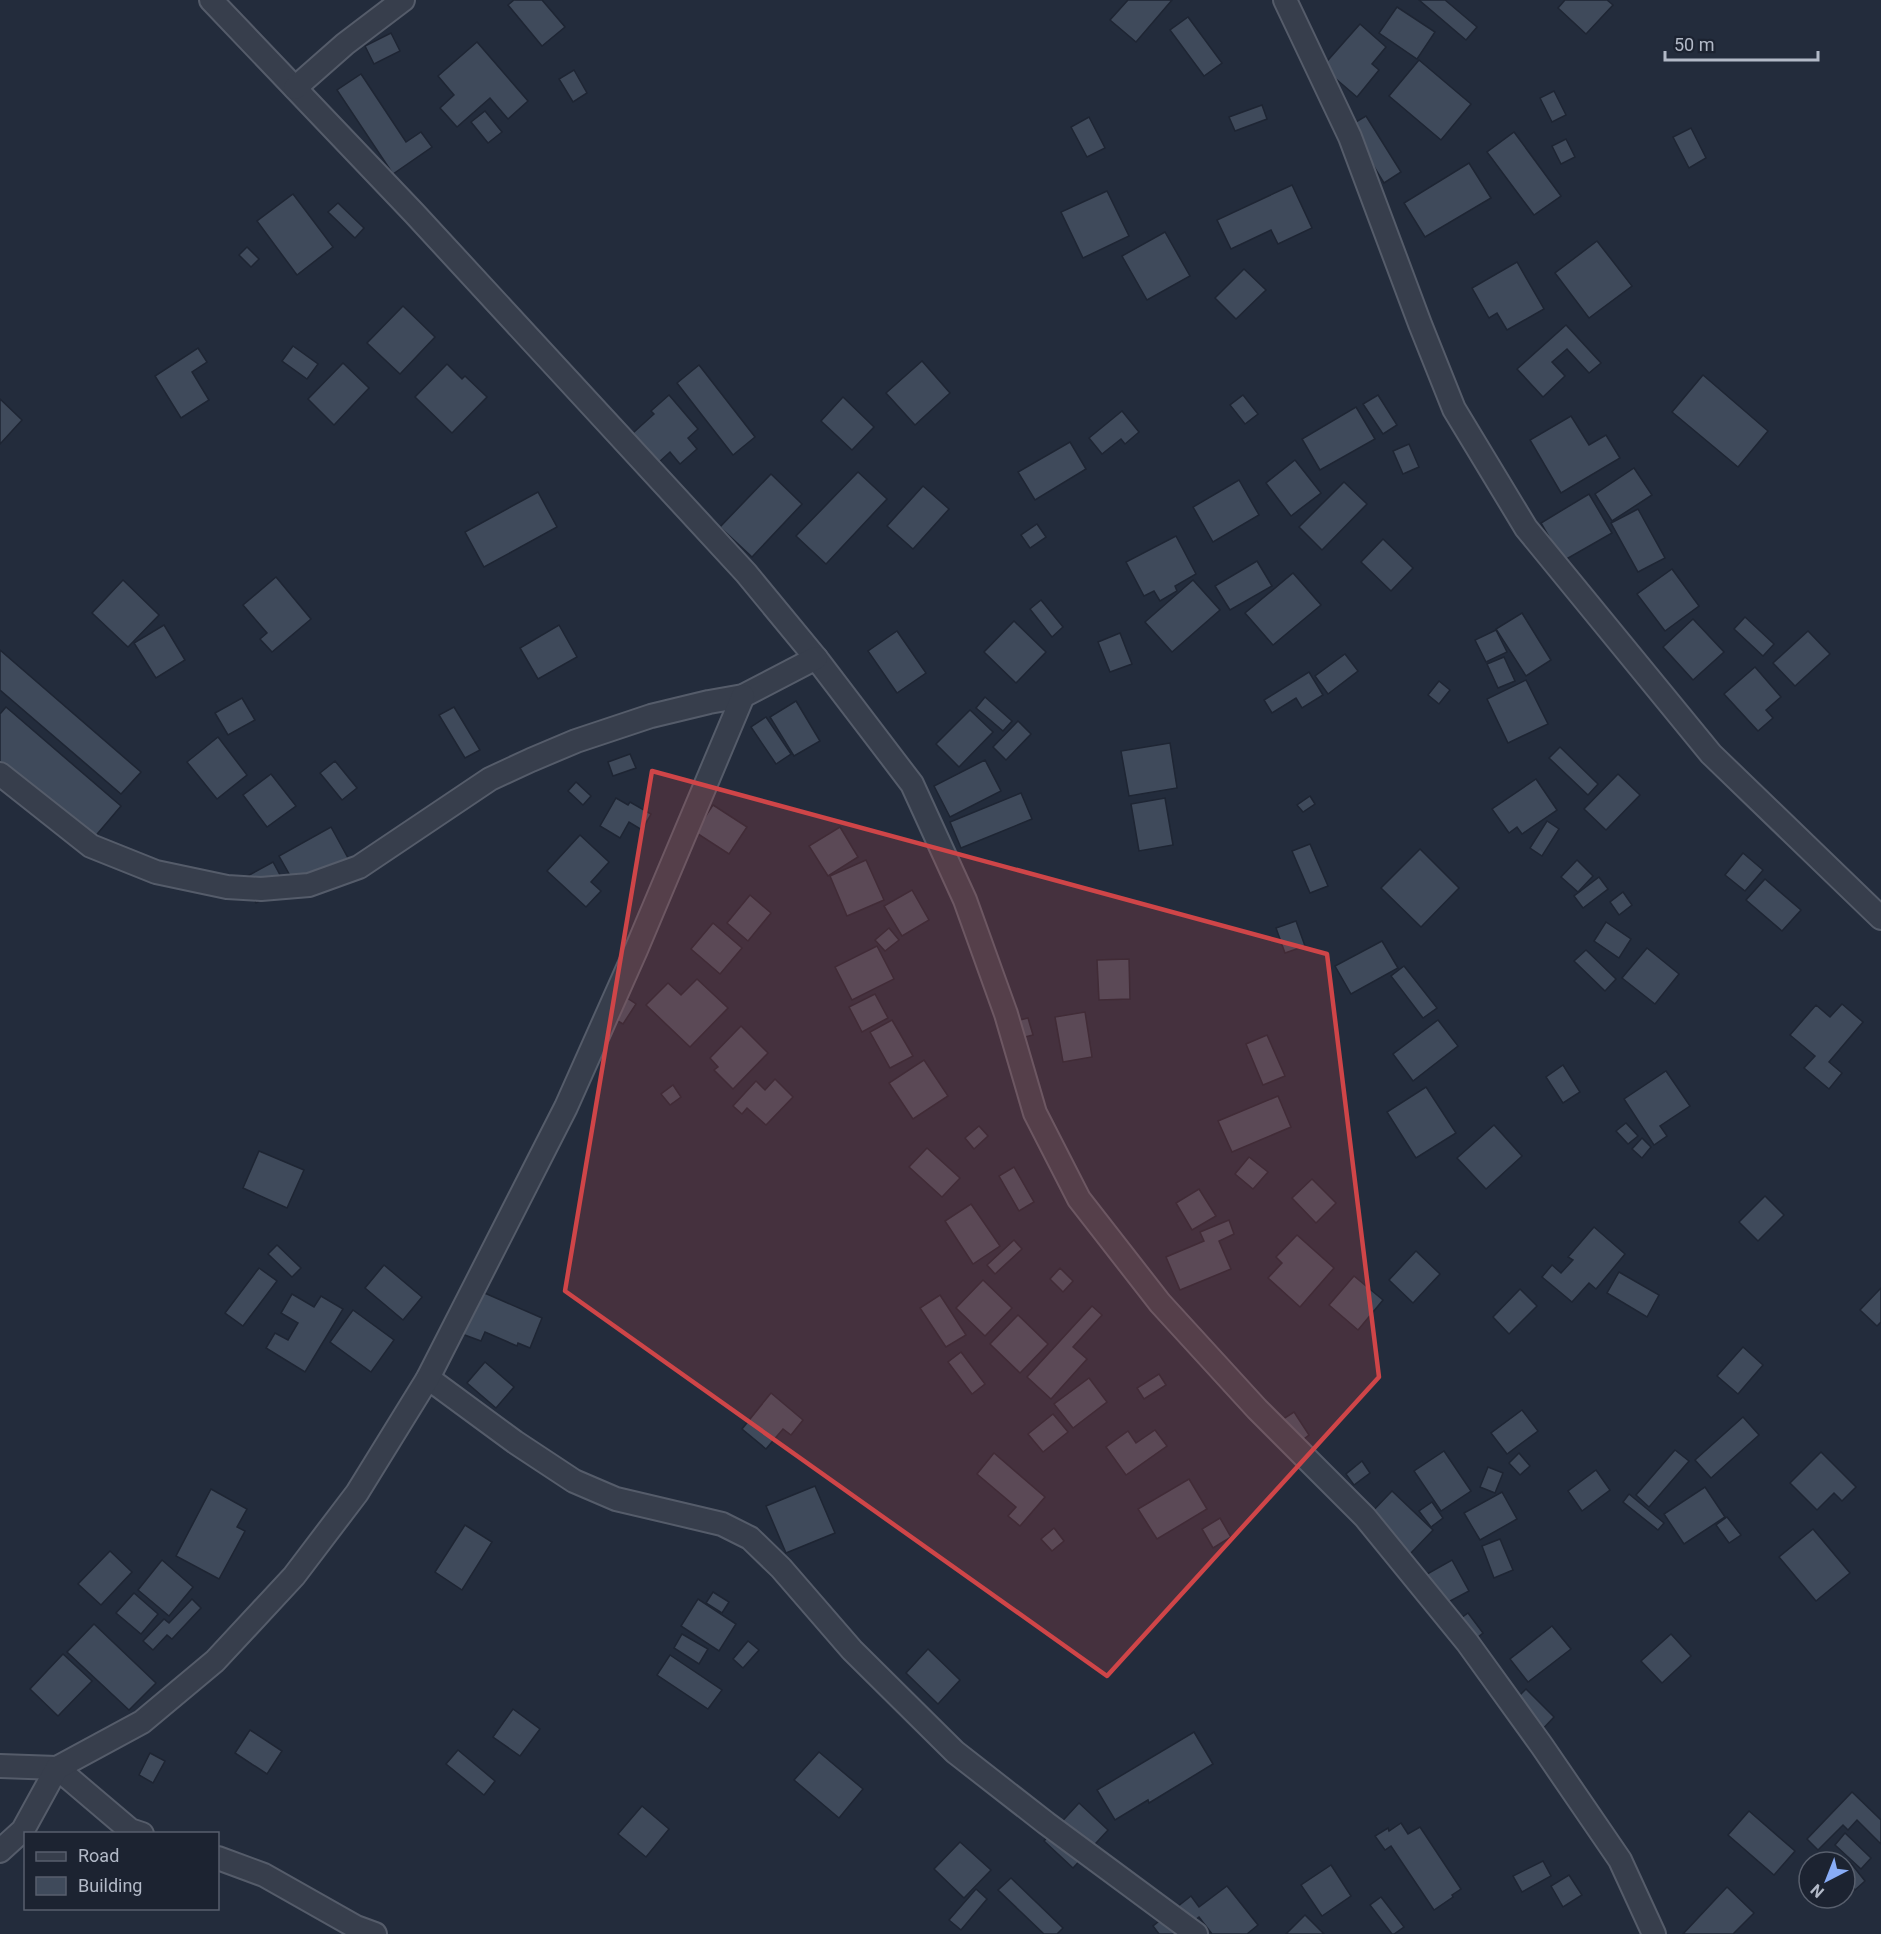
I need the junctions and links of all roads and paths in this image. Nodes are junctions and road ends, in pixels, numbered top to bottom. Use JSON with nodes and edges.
{"nodes":[{"id":1,"x":211,"y":0,"type":"edge"},
{"id":2,"x":403,"y":0,"type":"edge"},
{"id":3,"x":1285,"y":0,"type":"edge"},
{"id":4,"x":295,"y":88,"type":"junction"},
{"id":5,"x":816,"y":658,"type":"junction"},
{"id":6,"x":743,"y":696,"type":"junction"},
{"id":7,"x":0,"y":774,"type":"edge"},
{"id":8,"x":1876,"y":904,"type":"edge"},
{"id":9,"x":428,"y":1378,"type":"junction"},
{"id":10,"x":0,"y":1766,"type":"edge"},
{"id":11,"x":57,"y":1768,"type":"junction"},
{"id":12,"x":138,"y":1832,"type":"edge"},
{"id":13,"x":0,"y":1851,"type":"edge"},
{"id":14,"x":219,"y":1858,"type":"edge"},
{"id":15,"x":375,"y":1934,"type":"edge"},
{"id":16,"x":1196,"y":1934,"type":"edge"},
{"id":17,"x":1654,"y":1934,"type":"edge"}],
"edges":[{"from":1,"to":4,"type":"street"},
{"from":2,"to":4,"type":"street"},
{"from":3,"to":8,"type":"street"},
{"from":4,"to":5,"type":"street"},
{"from":5,"to":6,"type":"street"},
{"from":5,"to":17,"type":"street"},
{"from":6,"to":7,"type":"street"},
{"from":6,"to":9,"type":"street"},
{"from":9,"to":11,"type":"street"},
{"from":9,"to":16,"type":"street"},
{"from":10,"to":11,"type":"street"},
{"from":11,"to":12,"type":"street"},
{"from":11,"to":13,"type":"street"},
{"from":14,"to":15,"type":"street"}]}
